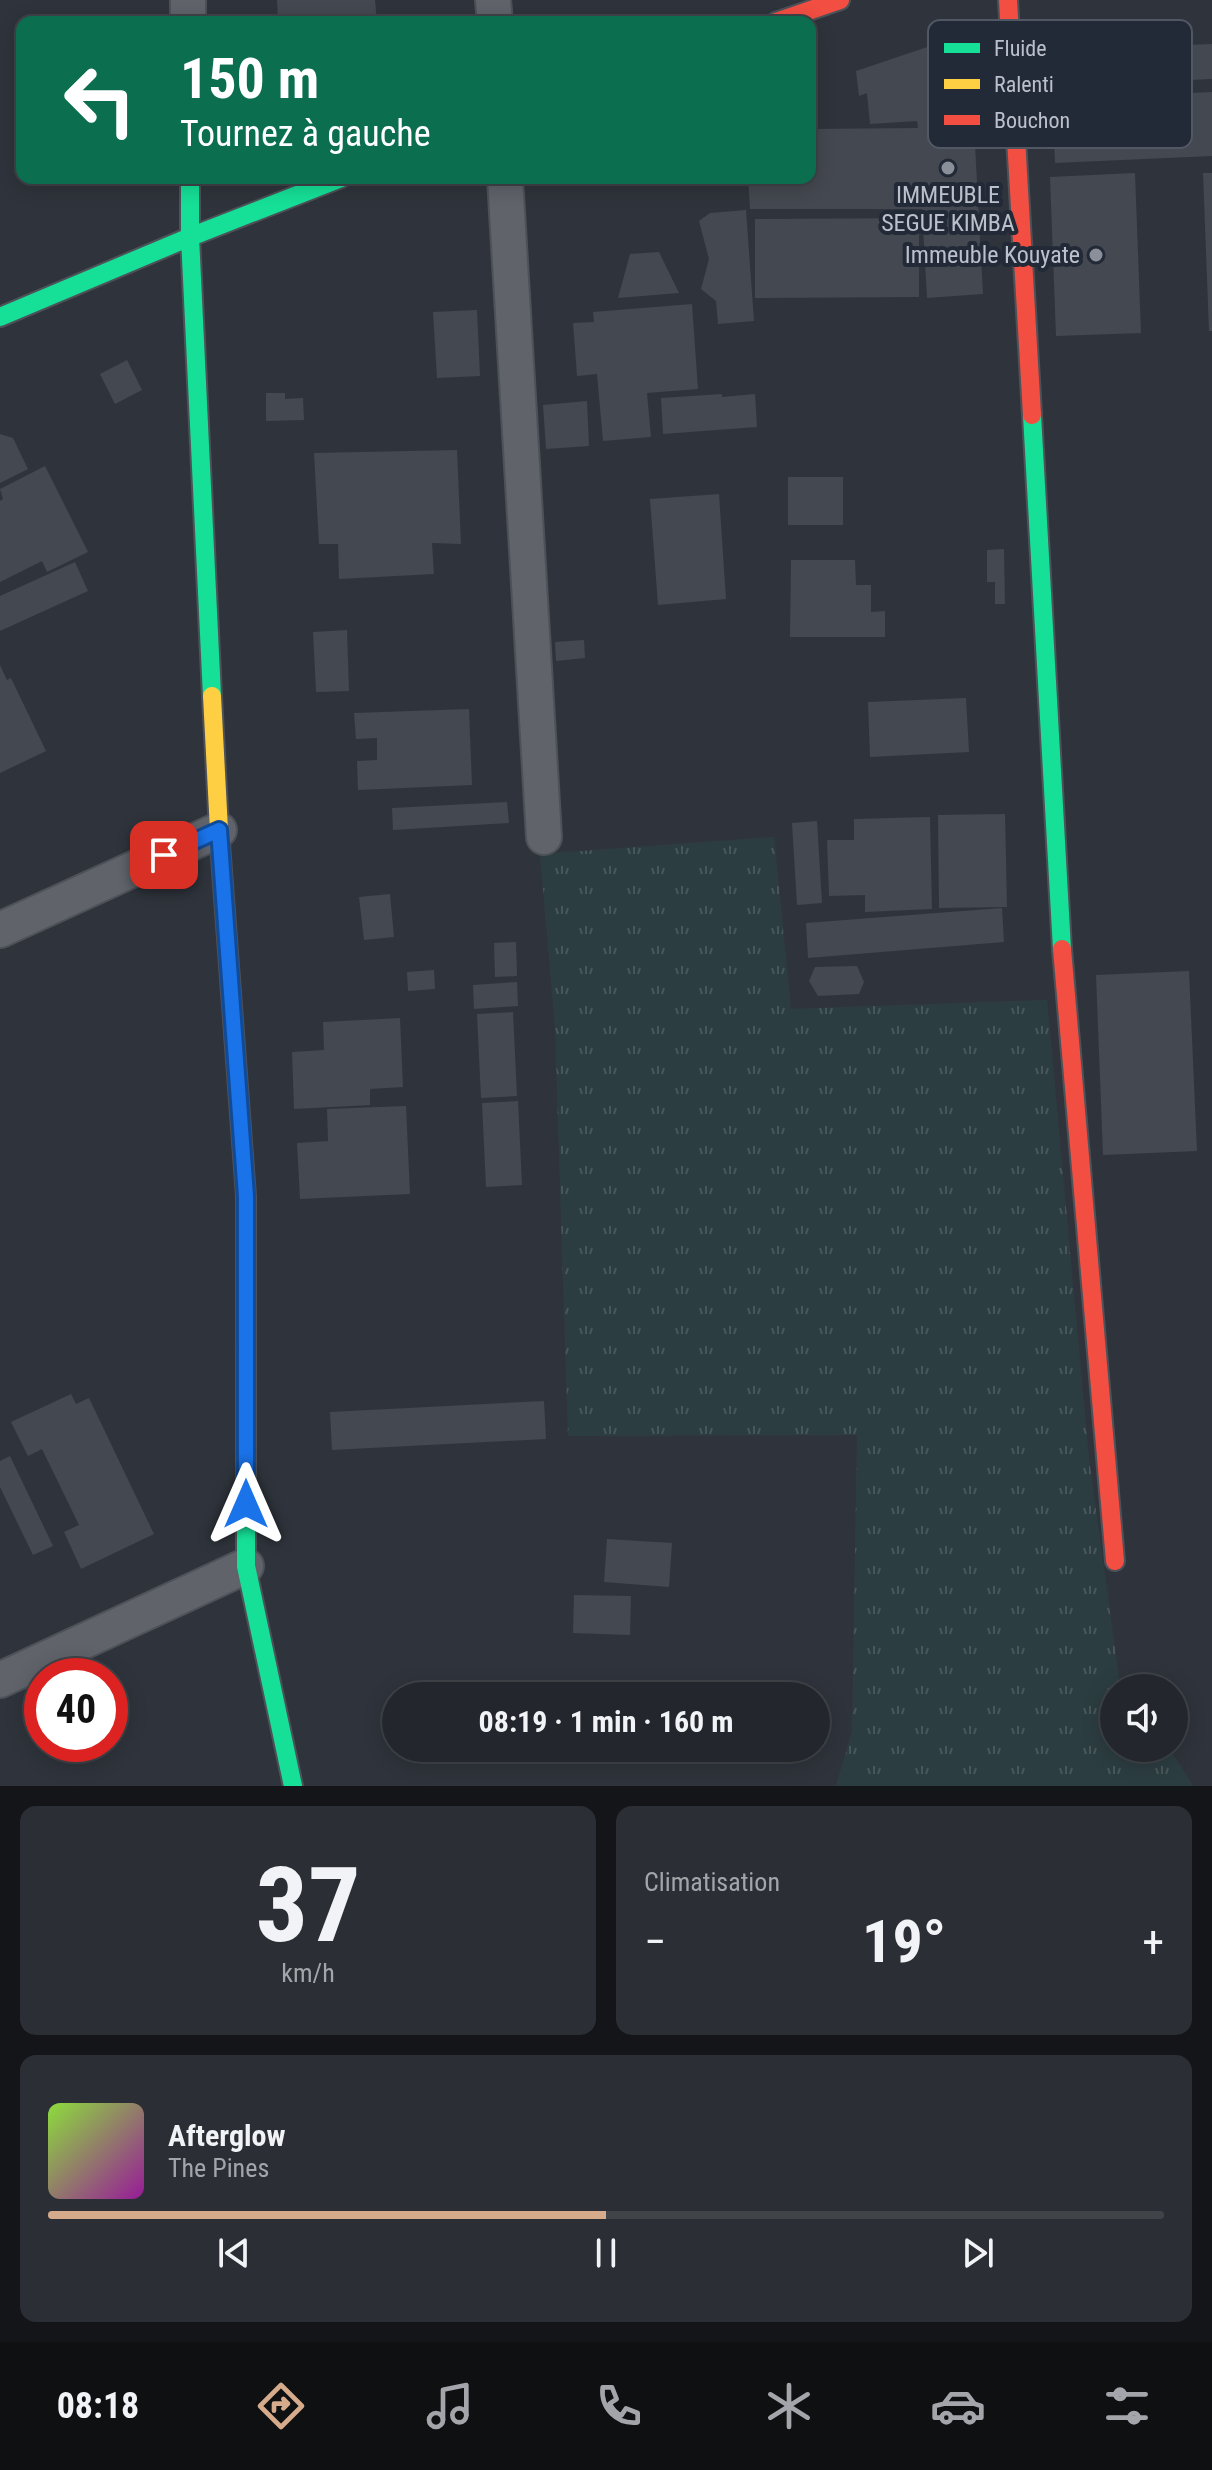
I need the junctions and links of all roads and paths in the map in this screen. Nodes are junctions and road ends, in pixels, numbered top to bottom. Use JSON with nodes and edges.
{"nodes":[{"id":1,"x":840,"y":0,"type":"edge"},
{"id":2,"x":1008,"y":0,"type":"edge"},
{"id":3,"x":793,"y":16,"type":"edge"},
{"id":4,"x":1009,"y":20,"type":"edge"},
{"id":5,"x":1016,"y":148,"type":"edge"},
{"id":6,"x":190,"y":184,"type":"edge"},
{"id":7,"x":326,"y":184,"type":"edge"},
{"id":8,"x":505,"y":184,"type":"edge"},
{"id":9,"x":190,"y":237,"type":"junction"},
{"id":10,"x":0,"y":317,"type":"edge"},
{"id":11,"x":219,"y":830,"type":"junction"},
{"id":12,"x":544,"y":837,"type":"dead end"},
{"id":13,"x":0,"y":930,"type":"edge"},
{"id":14,"x":1115,"y":1561,"type":"dead end"},
{"id":15,"x":246,"y":1566,"type":"junction"},
{"id":16,"x":0,"y":1680,"type":"edge"},
{"id":17,"x":293,"y":1786,"type":"edge"}],
"edges":[{"from":1,"to":3,"type":"street"},
{"from":2,"to":4,"type":"street"},
{"from":5,"to":14,"type":"street"},
{"from":6,"to":9,"type":"street"},
{"from":7,"to":9,"type":"street"},
{"from":8,"to":12,"type":"street"},
{"from":9,"to":10,"type":"street"},
{"from":9,"to":11,"type":"street"},
{"from":11,"to":13,"type":"street"},
{"from":11,"to":15,"type":"street"},
{"from":15,"to":16,"type":"street"},
{"from":15,"to":17,"type":"street"}]}
